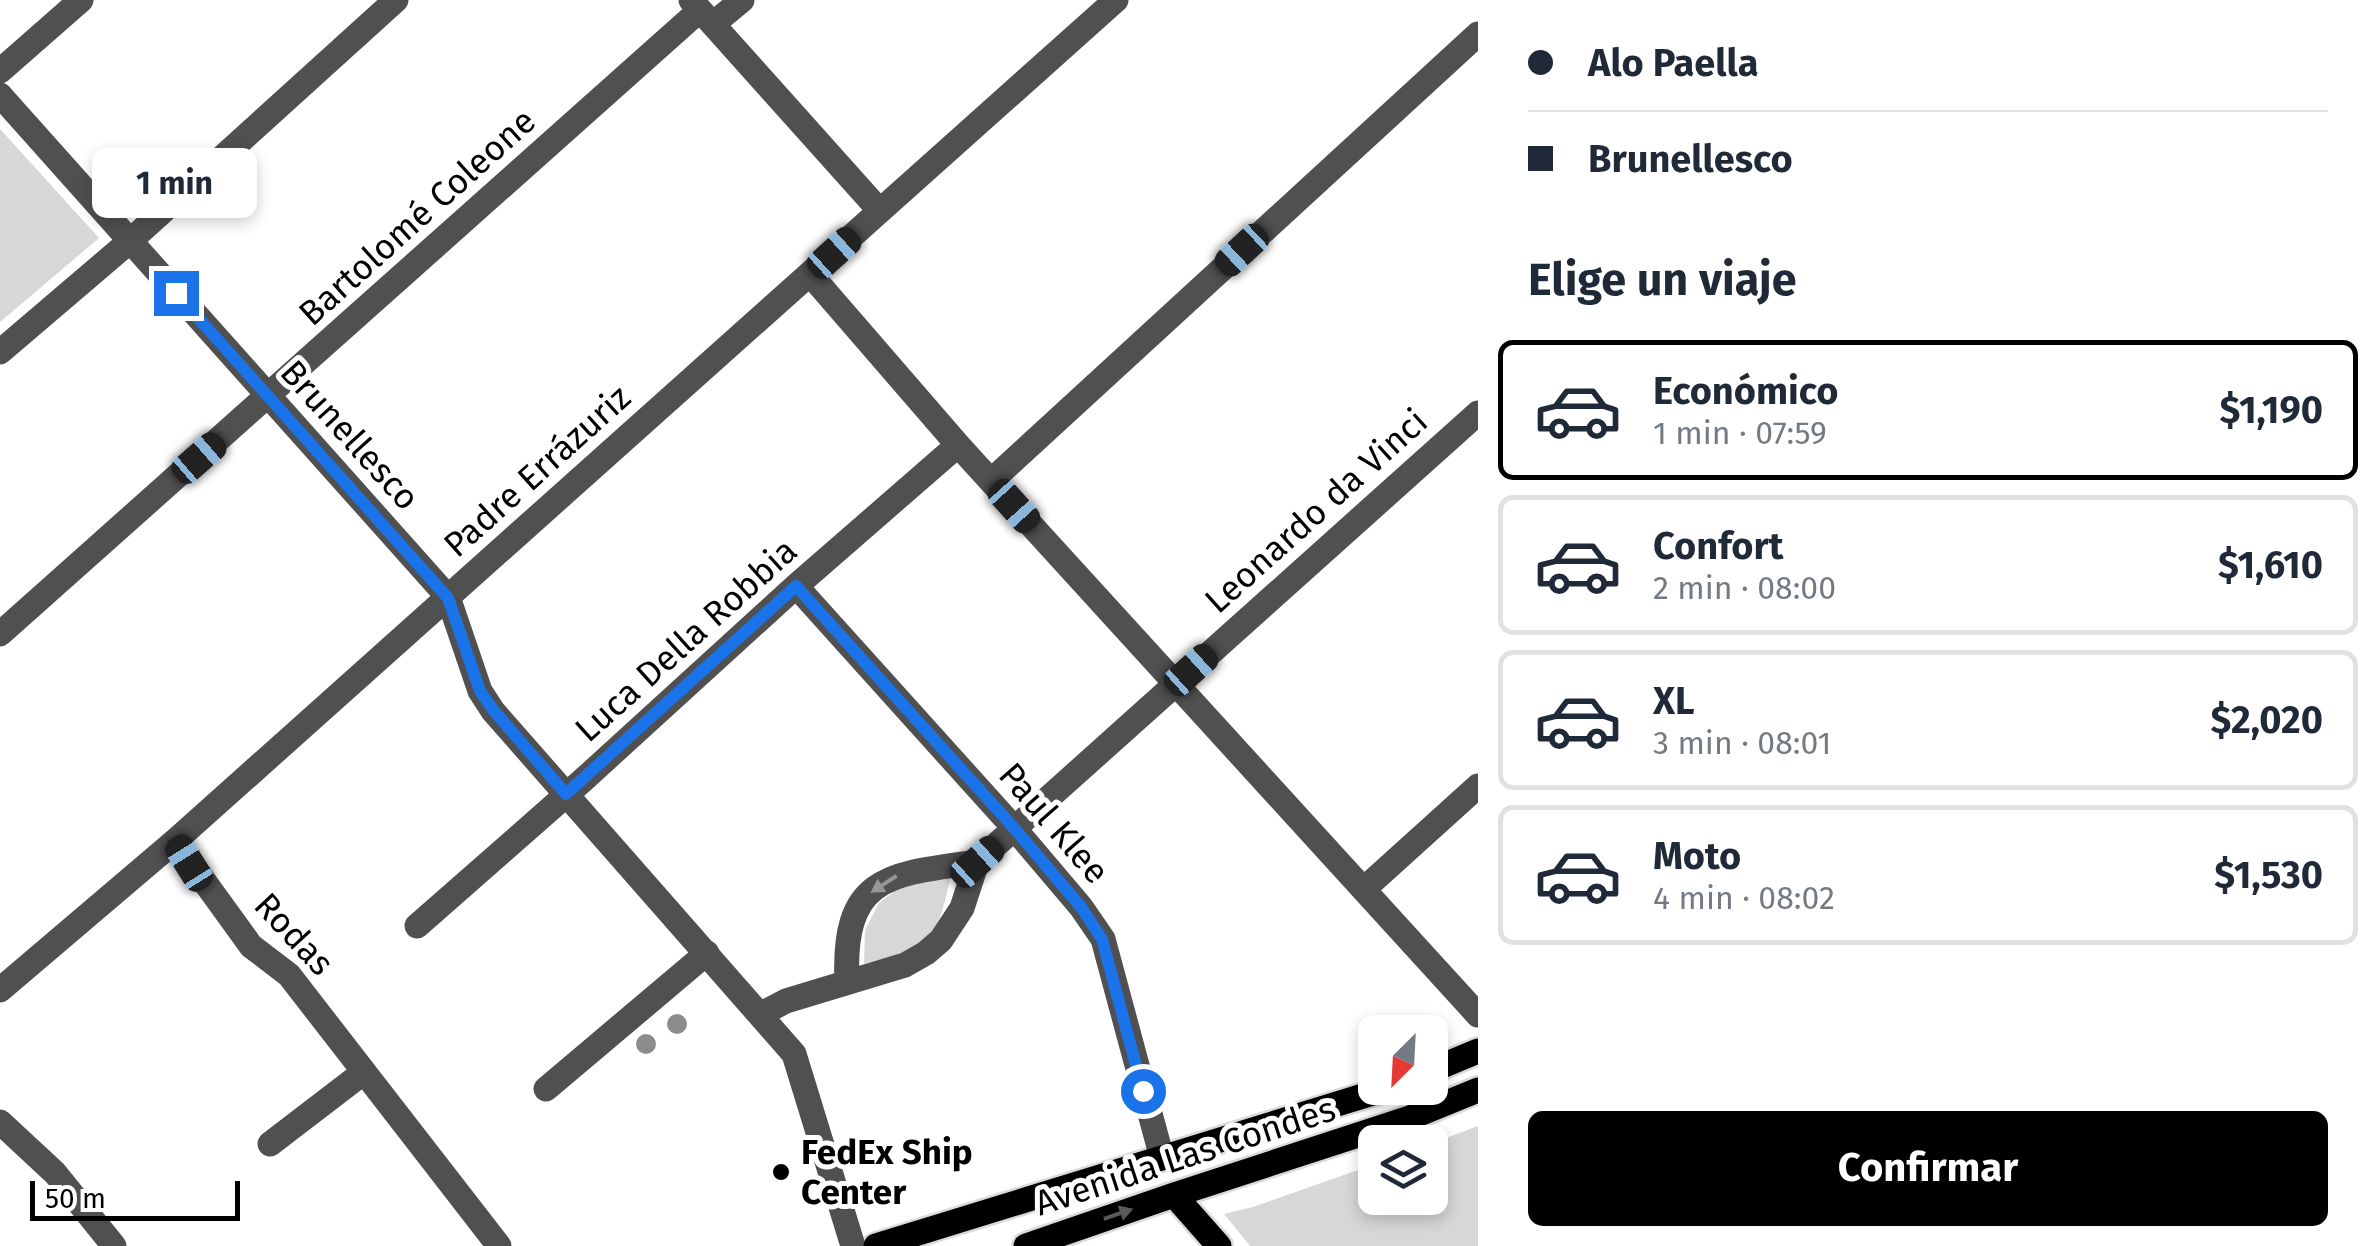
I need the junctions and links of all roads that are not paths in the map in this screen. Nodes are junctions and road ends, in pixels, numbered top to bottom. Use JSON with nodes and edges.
{"nodes":[{"id":1,"x":81,"y":0,"type":"edge"},
{"id":2,"x":396,"y":0,"type":"edge"},
{"id":3,"x":742,"y":0,"type":"edge"},
{"id":4,"x":1116,"y":0,"type":"edge"},
{"id":5,"x":701,"y":12,"type":"edge"},
{"id":6,"x":1478,"y":34,"type":"edge"},
{"id":7,"x":0,"y":71,"type":"edge"},
{"id":8,"x":0,"y":95,"type":"edge"},
{"id":9,"x":880,"y":211,"type":"junction"},
{"id":10,"x":130,"y":241,"type":"junction"},
{"id":11,"x":810,"y":274,"type":"junction"},
{"id":12,"x":0,"y":352,"type":"edge"},
{"id":13,"x":269,"y":396,"type":"junction"},
{"id":14,"x":1478,"y":413,"type":"edge"},
{"id":15,"x":958,"y":445,"type":"junction"},
{"id":16,"x":990,"y":481,"type":"junction"},
{"id":17,"x":796,"y":586,"type":"junction"},
{"id":18,"x":448,"y":598,"type":"junction"},
{"id":19,"x":0,"y":634,"type":"edge"},
{"id":20,"x":1176,"y":684,"type":"junction"},
{"id":21,"x":1478,"y":786,"type":"edge"},
{"id":22,"x":566,"y":794,"type":"junction"},
{"id":23,"x":1014,"y":828,"type":"junction"},
{"id":24,"x":175,"y":841,"type":"junction"},
{"id":25,"x":977,"y":862,"type":"junction"},
{"id":26,"x":1364,"y":889,"type":"junction"},
{"id":27,"x":416,"y":926,"type":"dead end"},
{"id":28,"x":707,"y":953,"type":"junction"},
{"id":29,"x":4,"y":980,"type":"edge"},
{"id":30,"x":847,"y":982,"type":"junction"},
{"id":31,"x":761,"y":1014,"type":"junction"},
{"id":32,"x":1478,"y":1015,"type":"edge"},
{"id":33,"x":1478,"y":1051,"type":"edge"},
{"id":34,"x":1448,"y":1064,"type":"edge"},
{"id":35,"x":364,"y":1072,"type":"junction"},
{"id":36,"x":546,"y":1089,"type":"dead end"},
{"id":37,"x":1478,"y":1090,"type":"edge"},
{"id":38,"x":1358,"y":1098,"type":"edge"},
{"id":39,"x":0,"y":1122,"type":"edge"},
{"id":40,"x":270,"y":1144,"type":"dead end"},
{"id":41,"x":1162,"y":1158,"type":"junction"},
{"id":42,"x":1174,"y":1195,"type":"junction"},
{"id":43,"x":100,"y":1241,"type":"edge"},
{"id":44,"x":1037,"y":1244,"type":"edge"},
{"id":45,"x":499,"y":1246,"type":"edge"},
{"id":46,"x":853,"y":1246,"type":"edge"},
{"id":47,"x":876,"y":1246,"type":"edge"},
{"id":48,"x":1219,"y":1246,"type":"edge"}],
"edges":[{"from":1,"to":7,"type":"street"},
{"from":2,"to":10,"type":"street"},
{"from":3,"to":5,"type":"street","name":"Bartolomé Coleone"},
{"from":4,"to":9,"type":"street","name":"Padre Errázuriz"},
{"from":5,"to":9,"type":"street"},
{"from":5,"to":13,"type":"street","name":"Bartolomé Coleone"},
{"from":6,"to":16,"type":"street"},
{"from":8,"to":10,"type":"street","name":"Brunellesco"},
{"from":9,"to":11,"type":"street","name":"Padre Errázuriz"},
{"from":10,"to":12,"type":"street"},
{"from":10,"to":13,"type":"street","name":"Brunellesco"},
{"from":11,"to":15,"type":"street"},
{"from":11,"to":18,"type":"street","name":"Padre Errázuriz"},
{"from":13,"to":18,"type":"street","name":"Brunellesco"},
{"from":13,"to":19,"type":"street","name":"Bartolomé Coleone"},
{"from":14,"to":20,"type":"street","name":"Leonardo da Vinci"},
{"from":15,"to":16,"type":"street"},
{"from":15,"to":17,"type":"street","name":"Luca Della Robbia"},
{"from":16,"to":20,"type":"street"},
{"from":17,"to":22,"type":"street","name":"Luca Della Robbia"},
{"from":17,"to":23,"type":"street","name":"Paul Klee"},
{"from":18,"to":22,"type":"street","name":"Brunellesco"},
{"from":18,"to":24,"type":"street","name":"Padre Errázuriz"},
{"from":20,"to":23,"type":"street","name":"Leonardo da Vinci"},
{"from":20,"to":26,"type":"street"},
{"from":21,"to":26,"type":"street"},
{"from":22,"to":27,"type":"street","name":"Luca Della Robbia"},
{"from":22,"to":28,"type":"street","name":"Brunellesco"},
{"from":23,"to":25,"type":"street","name":"Leonardo da Vinci"},
{"from":23,"to":41,"type":"street","name":"Paul Klee"},
{"from":24,"to":29,"type":"street","name":"Padre Errázuriz"},
{"from":24,"to":35,"type":"street","name":"Rodas"},
{"from":25,"to":30,"type":"street","name":"Leonardo da Vinci"},
{"from":25,"to":30,"type":"street","one_way":true},
{"from":26,"to":32,"type":"street"},
{"from":28,"to":31,"type":"street","name":"Brunellesco"},
{"from":28,"to":36,"type":"street"},
{"from":30,"to":31,"type":"street","name":"Leonardo da Vinci"},
{"from":31,"to":46,"type":"street","name":"Brunellesco"},
{"from":33,"to":34,"type":"main road"},
{"from":35,"to":40,"type":"street"},
{"from":35,"to":45,"type":"street","name":"Rodas"},
{"from":37,"to":42,"type":"main road","name":"Avenida Las Condes"},
{"from":38,"to":41,"type":"main road","name":"Avenida Las Condes"},
{"from":39,"to":43,"type":"street"},
{"from":41,"to":47,"type":"main road","name":"Avenida Las Condes"},
{"from":44,"to":42,"type":"main road","name":"Avenida Las Condes","one_way":true},
{"from":42,"to":48,"type":"main road"}]}
